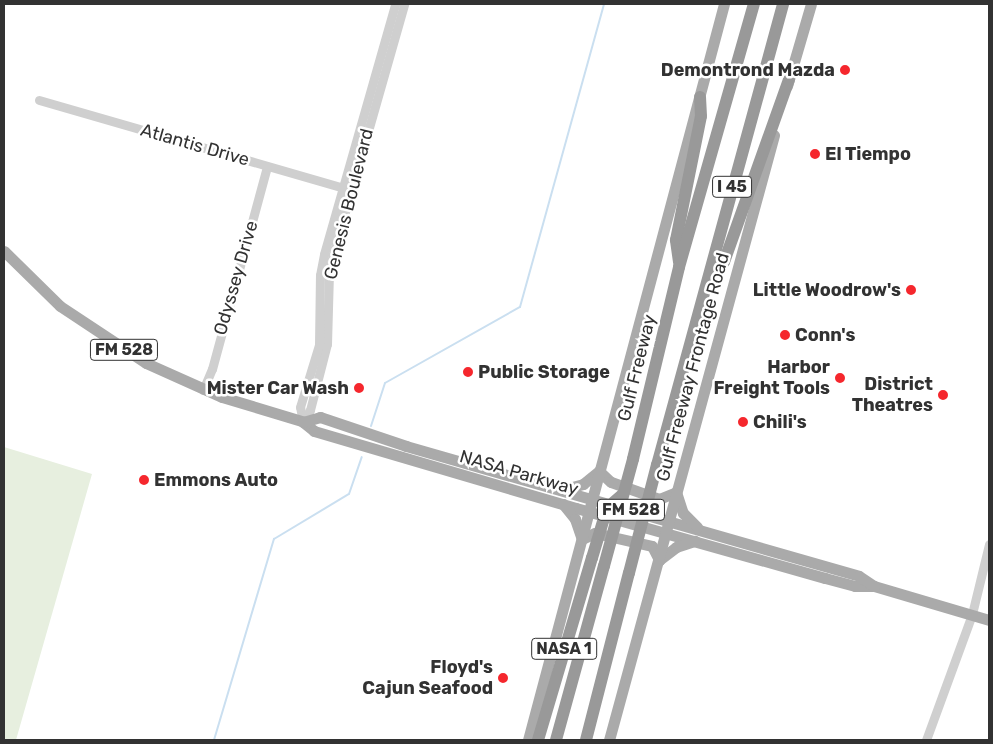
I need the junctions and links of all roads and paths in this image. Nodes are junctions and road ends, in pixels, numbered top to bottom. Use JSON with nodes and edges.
{"nodes":[{"id":1,"x":724,"y":4,"type":"edge"},
{"id":2,"x":754,"y":4,"type":"edge"},
{"id":3,"x":783,"y":4,"type":"edge"},
{"id":4,"x":811,"y":4,"type":"edge"},
{"id":5,"x":399,"y":5,"type":"edge"},
{"id":6,"x":789,"y":80,"type":"junction"},
{"id":7,"x":700,"y":97,"type":"junction"},
{"id":8,"x":39,"y":100,"type":"dead end"},
{"id":9,"x":267,"y":166,"type":"junction"},
{"id":10,"x":347,"y":189,"type":"junction"},
{"id":11,"x":4,"y":251,"type":"edge"},
{"id":12,"x":679,"y":267,"type":"junction"},
{"id":13,"x":705,"y":285,"type":"junction"},
{"id":14,"x":203,"y":390,"type":"junction"},
{"id":15,"x":303,"y":422,"type":"junction"},
{"id":16,"x":406,"y":446,"type":"junction"},
{"id":17,"x":402,"y":458,"type":"junction"},
{"id":18,"x":598,"y":471,"type":"junction"},
{"id":19,"x":560,"y":490,"type":"junction"},
{"id":20,"x":676,"y":492,"type":"junction"},
{"id":21,"x":623,"y":494,"type":"junction"},
{"id":22,"x":592,"y":500,"type":"junction"},
{"id":23,"x":562,"y":503,"type":"junction"},
{"id":24,"x":589,"y":512,"type":"junction"},
{"id":25,"x":668,"y":521,"type":"junction"},
{"id":26,"x":700,"y":530,"type":"junction"},
{"id":27,"x":665,"y":533,"type":"junction"},
{"id":28,"x":582,"y":538,"type":"junction"},
{"id":29,"x":695,"y":541,"type":"junction"},
{"id":30,"x":989,"y":544,"type":"edge"},
{"id":31,"x":659,"y":560,"type":"junction"},
{"id":32,"x":874,"y":586,"type":"junction"},
{"id":33,"x":972,"y":614,"type":"junction"},
{"id":34,"x":989,"y":620,"type":"edge"},
{"id":35,"x":528,"y":740,"type":"edge"},
{"id":36,"x":538,"y":740,"type":"edge"},
{"id":37,"x":556,"y":740,"type":"edge"},
{"id":38,"x":586,"y":740,"type":"edge"},
{"id":39,"x":609,"y":740,"type":"edge"},
{"id":40,"x":926,"y":740,"type":"edge"}],
"edges":[{"from":1,"to":7,"type":"main road"},
{"from":2,"to":12,"type":"highway","name":"Gulf Freeway","number":"I 45"},
{"from":3,"to":13,"type":"highway","number":"I 45"},
{"from":4,"to":6,"type":"main road","name":"Gulf Freeway Frontage Road"},
{"from":5,"to":10,"type":"street","name":"Genesis Boulevard"},
{"from":6,"to":13,"type":"highway"},
{"from":6,"to":20,"type":"main road","name":"Gulf Freeway Frontage Road"},
{"from":7,"to":12,"type":"highway"},
{"from":7,"to":18,"type":"main road"},
{"from":8,"to":9,"type":"street","name":"Atlantis Drive"},
{"from":9,"to":10,"type":"street","name":"Atlantis Drive"},
{"from":9,"to":14,"type":"street","name":"Odyssey Drive"},
{"from":10,"to":15,"type":"street","name":"Genesis Boulevard"},
{"from":11,"to":14,"type":"main road","name":"NASA Parkway","number":"FM 528"},
{"from":12,"to":21,"type":"highway","name":"Gulf Freeway","number":"I 45","bridge":true},
{"from":13,"to":38,"type":"highway","number":"I 45","bridge":true},
{"from":14,"to":15,"type":"main road","name":"NASA Parkway","number":"FM 528"},
{"from":15,"to":16,"type":"main road","name":"NASA Parkway","number":"FM 528"},
{"from":15,"to":17,"type":"main road","name":"NASA Parkway","number":"FM 528"},
{"from":16,"to":17,"type":"main road"},
{"from":16,"to":19,"type":"main road","name":"NASA Parkway","number":"FM 528"},
{"from":17,"to":23,"type":"main road","name":"NASA Parkway","number":"FM 528"},
{"from":18,"to":19,"type":"main road"},
{"from":18,"to":20,"type":"main road"},
{"from":18,"to":22,"type":"main road"},
{"from":19,"to":22,"type":"main road","name":"NASA Parkway","number":"FM 528"},
{"from":20,"to":25,"type":"main road","name":"Gulf Freeway Frontage Road"},
{"from":20,"to":26,"type":"main road"},
{"from":21,"to":36,"type":"highway","number":"NASA 1","bridge":true},
{"from":21,"to":37,"type":"highway","name":"Gulf Freeway","number":"I 45","bridge":true},
{"from":22,"to":24,"type":"main road"},
{"from":22,"to":25,"type":"main road","name":"NASA Parkway","number":"FM 528"},
{"from":23,"to":24,"type":"main road","name":"NASA Parkway","number":"FM 528"},
{"from":23,"to":28,"type":"main road"},
{"from":24,"to":27,"type":"main road","name":"NASA Parkway","number":"FM 528"},
{"from":24,"to":28,"type":"main road"},
{"from":25,"to":26,"type":"main road","name":"NASA Parkway"},
{"from":25,"to":27,"type":"main road","name":"Gulf Freeway Frontage Road"},
{"from":26,"to":32,"type":"main road","name":"NASA Parkway"},
{"from":27,"to":29,"type":"main road","name":"NASA Parkway"},
{"from":27,"to":31,"type":"main road","name":"Gulf Freeway Frontage Road"},
{"from":28,"to":31,"type":"main road"},
{"from":28,"to":35,"type":"main road"},
{"from":29,"to":31,"type":"main road"},
{"from":29,"to":32,"type":"main road","name":"NASA Parkway"},
{"from":30,"to":33,"type":"street"},
{"from":31,"to":39,"type":"main road","name":"Gulf Freeway Frontage Road"},
{"from":32,"to":33,"type":"main road","name":"NASA Parkway"},
{"from":33,"to":34,"type":"main road","name":"NASA Parkway"},
{"from":33,"to":40,"type":"street"}]}
